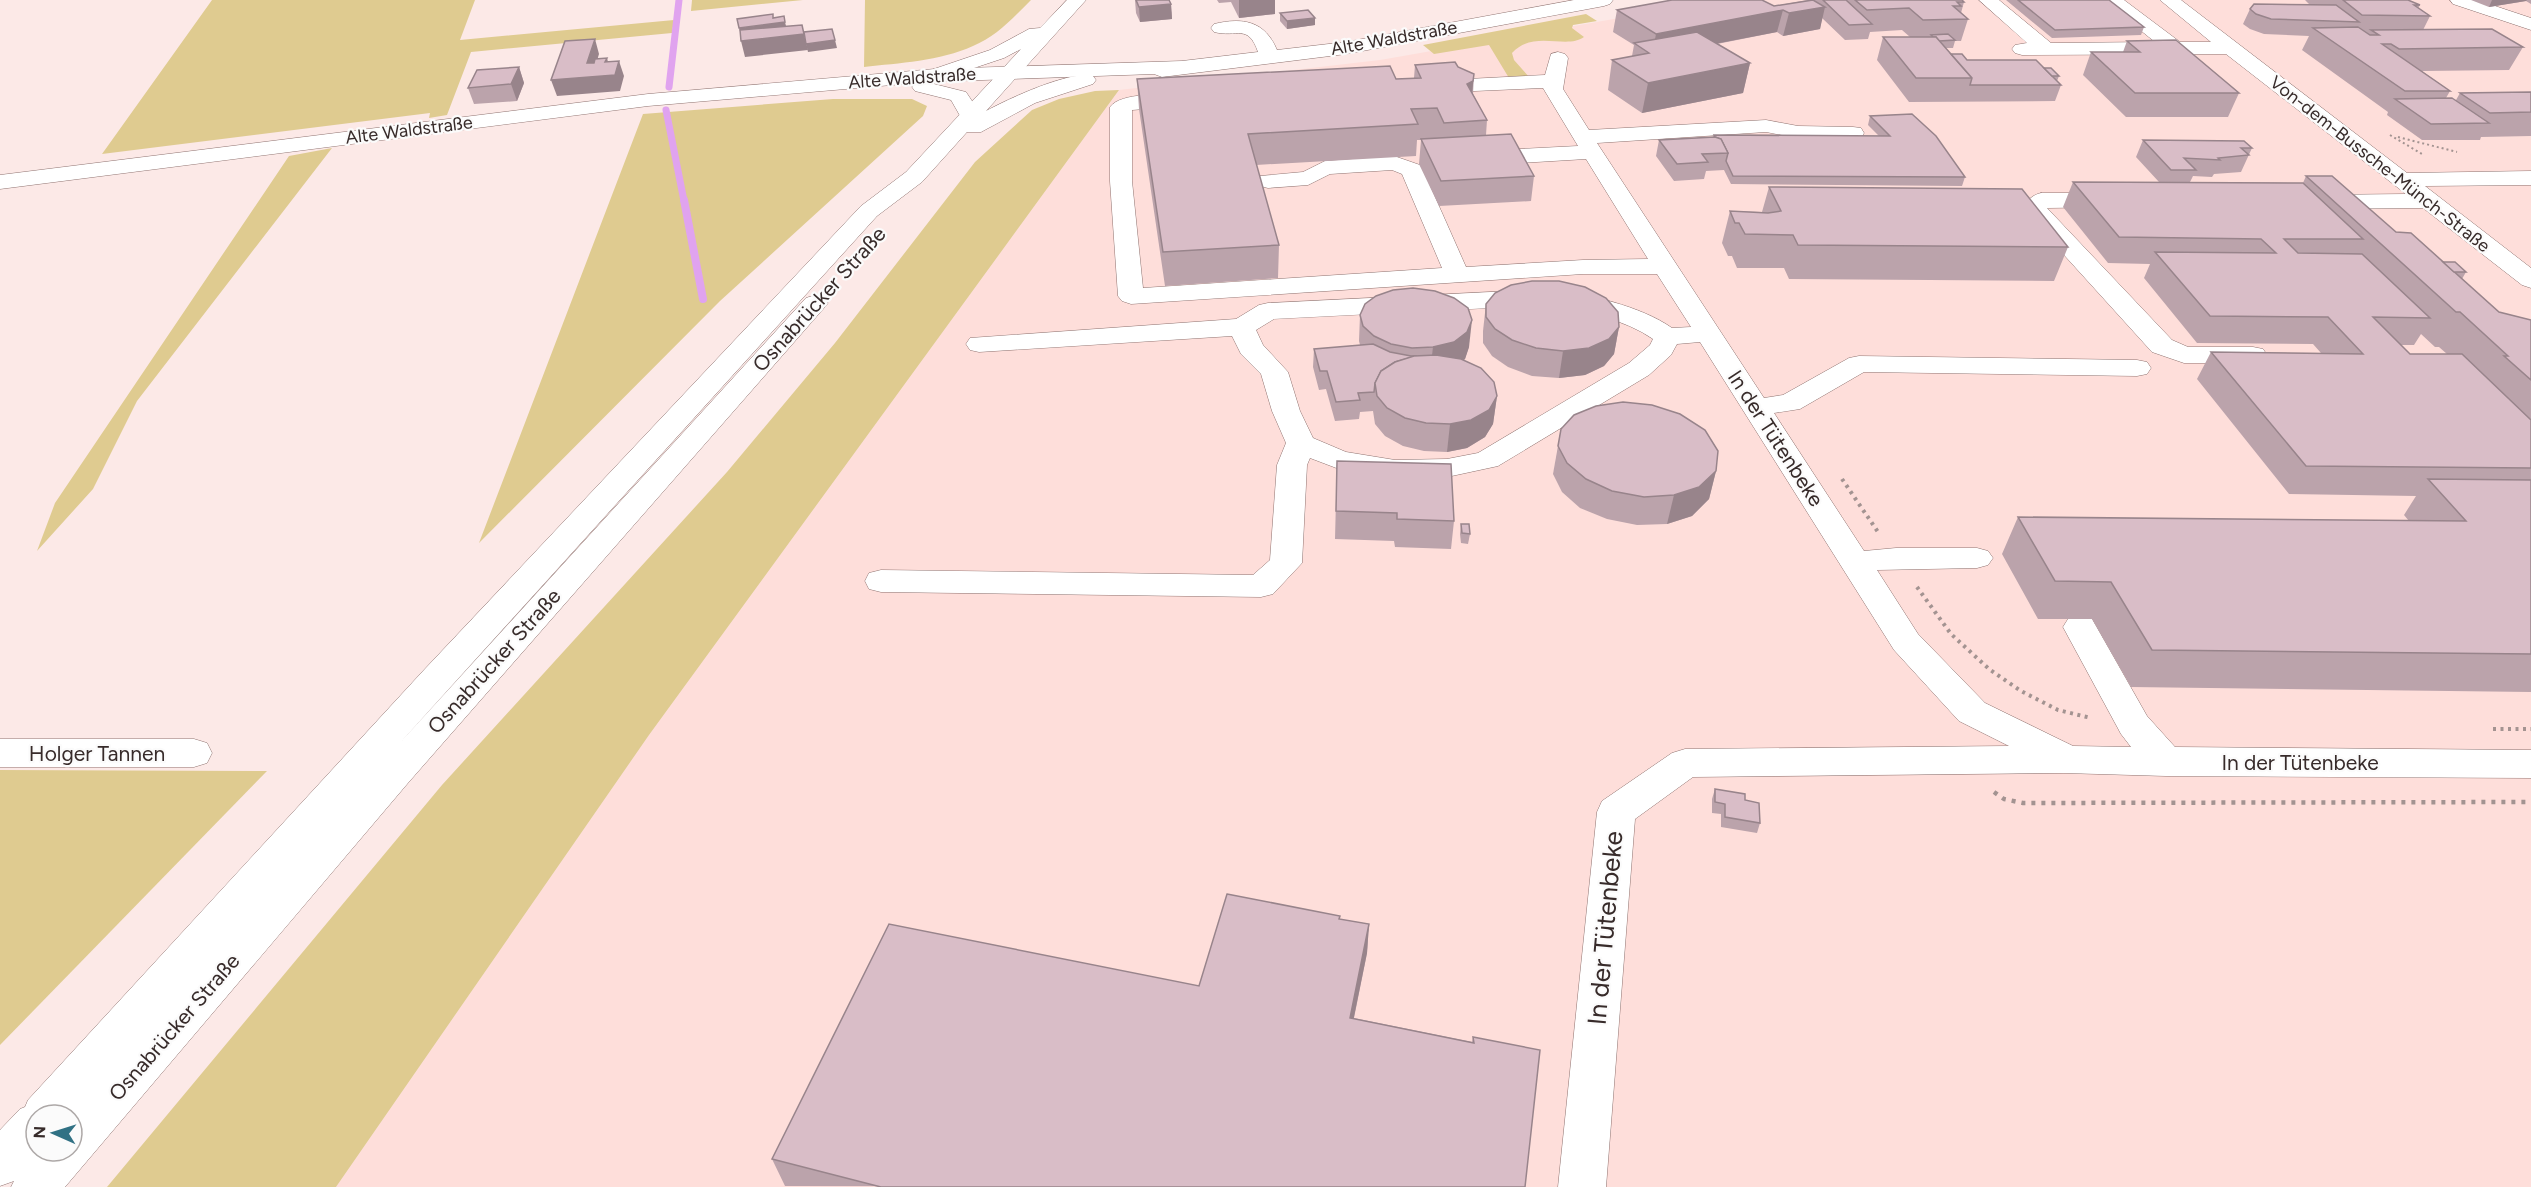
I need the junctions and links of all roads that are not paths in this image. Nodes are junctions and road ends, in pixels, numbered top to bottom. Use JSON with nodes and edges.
{"nodes":[{"id":1,"x":1077,"y":0,"type":"edge"},
{"id":2,"x":1604,"y":0,"type":"edge"},
{"id":3,"x":1988,"y":0,"type":"edge"},
{"id":4,"x":2112,"y":0,"type":"edge"},
{"id":5,"x":2169,"y":0,"type":"edge"},
{"id":6,"x":2459,"y":0,"type":"edge"},
{"id":7,"x":1056,"y":23,"type":"junction"},
{"id":8,"x":2531,"y":24,"type":"edge"},
{"id":9,"x":1221,"y":28,"type":"dead end"},
{"id":10,"x":1036,"y":44,"type":"junction"},
{"id":11,"x":2229,"y":48,"type":"junction"},
{"id":12,"x":2022,"y":49,"type":"dead end"},
{"id":13,"x":2046,"y":49,"type":"junction"},
{"id":14,"x":2176,"y":49,"type":"junction"},
{"id":15,"x":1270,"y":57,"type":"junction"},
{"id":16,"x":1082,"y":75,"type":"junction"},
{"id":17,"x":1005,"y":78,"type":"junction"},
{"id":18,"x":928,"y":81,"type":"junction"},
{"id":19,"x":1408,"y":88,"type":"edge"},
{"id":20,"x":1199,"y":99,"type":"edge"},
{"id":21,"x":970,"y":116,"type":"junction"},
{"id":22,"x":1853,"y":133,"type":"edge"},
{"id":23,"x":946,"y":143,"type":"junction"},
{"id":24,"x":1588,"y":145,"type":"junction"},
{"id":25,"x":1520,"y":156,"type":"edge"},
{"id":26,"x":914,"y":177,"type":"junction"},
{"id":27,"x":2531,"y":178,"type":"edge"},
{"id":28,"x":2402,"y":180,"type":"junction"},
{"id":29,"x":1268,"y":181,"type":"dead end"},
{"id":30,"x":0,"y":182,"type":"edge"},
{"id":31,"x":2140,"y":201,"type":"edge"},
{"id":32,"x":2428,"y":201,"type":"junction"},
{"id":33,"x":2291,"y":202,"type":"edge"},
{"id":34,"x":1666,"y":266,"type":"junction"},
{"id":35,"x":1457,"y":275,"type":"junction"},
{"id":36,"x":2531,"y":280,"type":"edge"},
{"id":37,"x":1242,"y":327,"type":"junction"},
{"id":38,"x":1709,"y":333,"type":"junction"},
{"id":39,"x":1667,"y":337,"type":"junction"},
{"id":40,"x":979,"y":344,"type":"dead end"},
{"id":41,"x":2273,"y":355,"type":"edge"},
{"id":42,"x":2137,"y":368,"type":"dead end"},
{"id":43,"x":1756,"y":407,"type":"junction"},
{"id":44,"x":1302,"y":443,"type":"junction"},
{"id":45,"x":1977,"y":558,"type":"dead end"},
{"id":46,"x":1855,"y":562,"type":"junction"},
{"id":47,"x":881,"y":581,"type":"dead end"},
{"id":48,"x":2080,"y":627,"type":"dead end"},
{"id":49,"x":0,"y":753,"type":"edge"},
{"id":50,"x":194,"y":753,"type":"dead end"},
{"id":51,"x":2068,"y":760,"type":"junction"},
{"id":52,"x":2166,"y":762,"type":"junction"},
{"id":53,"x":2531,"y":764,"type":"edge"},
{"id":54,"x":55,"y":1103,"type":"edge"},
{"id":55,"x":84,"y":1130,"type":"edge"},
{"id":56,"x":24,"y":1137,"type":"edge"},
{"id":57,"x":56,"y":1163,"type":"edge"},
{"id":58,"x":0,"y":1164,"type":"edge"},
{"id":59,"x":35,"y":1187,"type":"edge"},
{"id":60,"x":1582,"y":1187,"type":"edge"}],
"edges":[{"from":1,"to":7,"type":"street","name":"Osnabrücker Straße"},
{"from":2,"to":15,"type":"street","name":"Alte Waldstraße"},
{"from":3,"to":13,"type":"street"},
{"from":4,"to":14,"type":"street"},
{"from":5,"to":11,"type":"street","name":"Von-dem-Bussche-Münch-Straße"},
{"from":6,"to":8,"type":"street"},
{"from":7,"to":10,"type":"street","name":"Osnabrücker Straße"},
{"from":7,"to":18,"type":"street"},
{"from":9,"to":15,"type":"street"},
{"from":10,"to":16,"type":"street","name":"Alte Waldstraße"},
{"from":10,"to":17,"type":"street","name":"Osnabrücker Straße"},
{"from":11,"to":14,"type":"street"},
{"from":11,"to":28,"type":"street","name":"Von-dem-Bussche-Münch-Straße"},
{"from":12,"to":13,"type":"street"},
{"from":13,"to":14,"type":"street"},
{"from":15,"to":16,"type":"street","name":"Alte Waldstraße"},
{"from":16,"to":17,"type":"street","name":"Alte Waldstraße"},
{"from":16,"to":23,"type":"street"},
{"from":17,"to":18,"type":"street","name":"Alte Waldstraße"},
{"from":17,"to":21,"type":"street","name":"Osnabrücker Straße"},
{"from":18,"to":21,"type":"street","name":"Alte Waldstraße"},
{"from":18,"to":30,"type":"street","name":"Alte Waldstraße"},
{"from":19,"to":24,"type":"street","name":"In der Tütenbeke"},
{"from":20,"to":35,"type":"street"},
{"from":21,"to":23,"type":"street","name":"Osnabrücker Straße"},
{"from":22,"to":24,"type":"street"},
{"from":23,"to":26,"type":"street","name":"Osnabrücker Straße"},
{"from":24,"to":25,"type":"street"},
{"from":24,"to":34,"type":"street","name":"In der Tütenbeke"},
{"from":26,"to":54,"type":"street","name":"Osnabrücker Straße"},
{"from":26,"to":55,"type":"street","name":"Osnabrücker Straße"},
{"from":27,"to":28,"type":"street"},
{"from":28,"to":32,"type":"street","name":"Von-dem-Bussche-Münch-Straße"},
{"from":29,"to":35,"type":"street"},
{"from":31,"to":41,"type":"street"},
{"from":32,"to":33,"type":"street"},
{"from":32,"to":36,"type":"street","name":"Von-dem-Bussche-Münch-Straße"},
{"from":34,"to":35,"type":"street"},
{"from":34,"to":38,"type":"street","name":"In der Tütenbeke"},
{"from":37,"to":39,"type":"street"},
{"from":37,"to":40,"type":"street"},
{"from":37,"to":44,"type":"street"},
{"from":38,"to":39,"type":"street"},
{"from":38,"to":43,"type":"street","name":"In der Tütenbeke"},
{"from":39,"to":44,"type":"street"},
{"from":42,"to":43,"type":"street"},
{"from":43,"to":46,"type":"street","name":"In der Tütenbeke"},
{"from":44,"to":47,"type":"street"},
{"from":45,"to":46,"type":"street"},
{"from":46,"to":51,"type":"street","name":"In der Tütenbeke"},
{"from":48,"to":52,"type":"street"},
{"from":49,"to":50,"type":"street","name":"Holger Tannen"},
{"from":51,"to":52,"type":"street","name":"In der Tütenbeke"},
{"from":51,"to":60,"type":"street","name":"In der Tütenbeke"},
{"from":52,"to":53,"type":"street","name":"In der Tütenbeke"},
{"from":56,"to":58,"type":"street"},
{"from":57,"to":59,"type":"street"}]}
